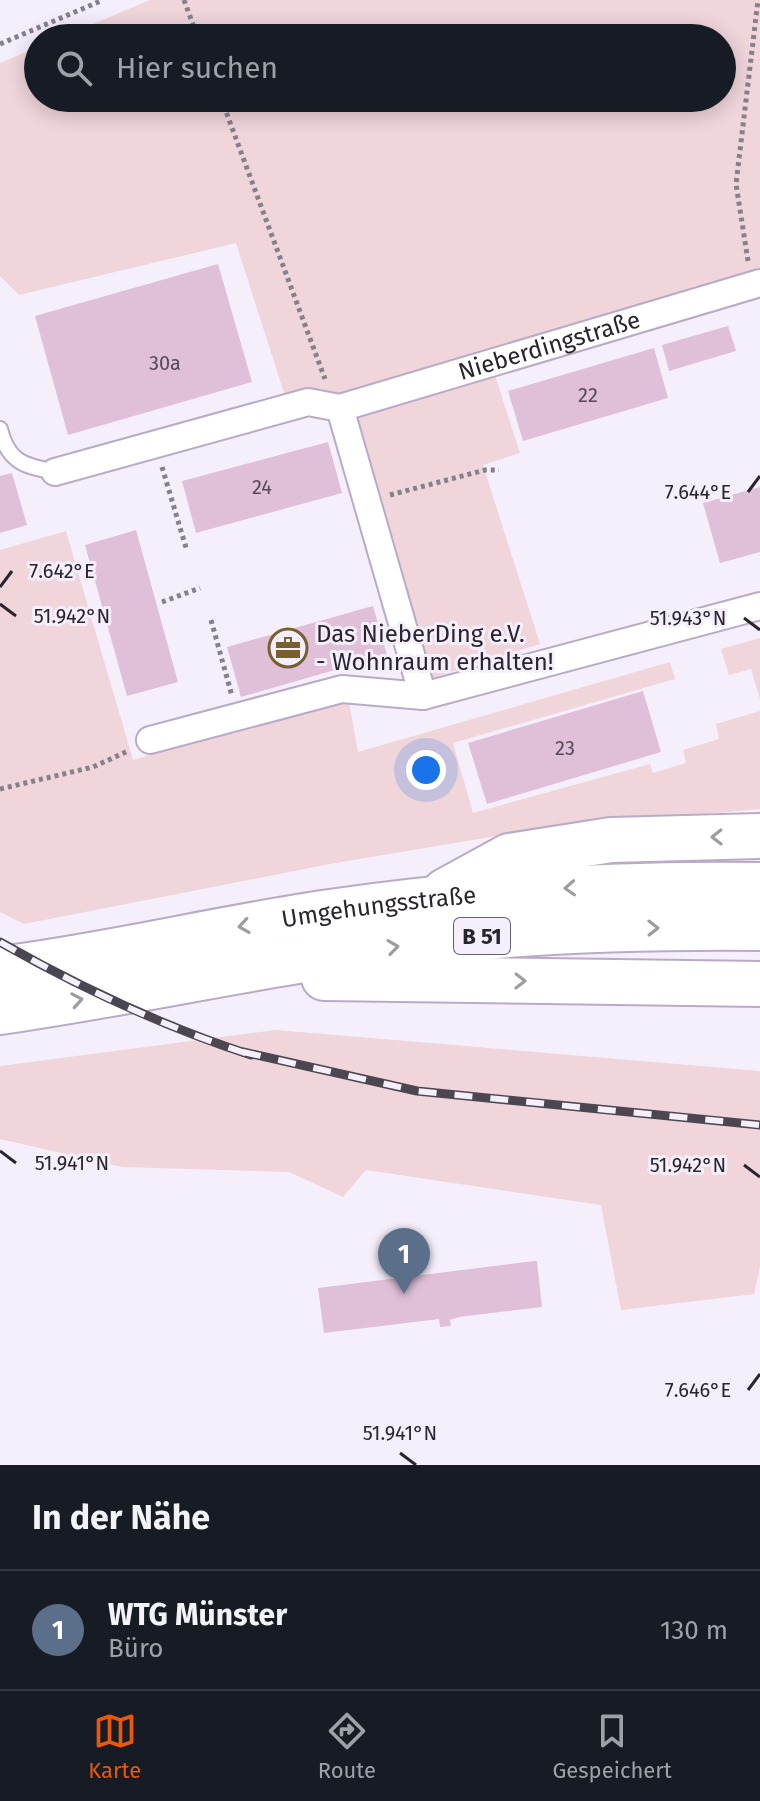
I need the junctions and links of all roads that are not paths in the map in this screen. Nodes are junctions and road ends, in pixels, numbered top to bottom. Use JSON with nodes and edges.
{"nodes":[{"id":1,"x":756,"y":284,"type":"edge"},
{"id":2,"x":340,"y":408,"type":"junction"},
{"id":3,"x":0,"y":429,"type":"edge"},
{"id":4,"x":55,"y":472,"type":"joint"},
{"id":5,"x":760,"y":606,"type":"edge"},
{"id":6,"x":423,"y":696,"type":"junction"},
{"id":7,"x":150,"y":740,"type":"road end"},
{"id":8,"x":760,"y":836,"type":"edge"},
{"id":9,"x":760,"y":885,"type":"edge"},
{"id":10,"x":432,"y":898,"type":"junction"},
{"id":11,"x":760,"y":928,"type":"edge"},
{"id":12,"x":0,"y":969,"type":"edge"},
{"id":13,"x":206,"y":976,"type":"junction"},
{"id":14,"x":760,"y":984,"type":"edge"},
{"id":15,"x":0,"y":1012,"type":"edge"}],
"edges":[{"from":1,"to":2,"type":"street","name":"Nieberdingstraße"},
{"from":2,"to":4,"type":"street","name":"Nieberdingstraße"},
{"from":2,"to":6,"type":"street"},
{"from":3,"to":4,"type":"lane"},
{"from":5,"to":6,"type":"street"},
{"from":6,"to":7,"type":"street"},
{"from":8,"to":10,"type":"highway","number":"B 51","one_way":true},
{"from":9,"to":10,"type":"highway","name":"Umgehungsstraße","number":"B 51","one_way":true},
{"from":10,"to":12,"type":"highway","name":"Umgehungsstraße","number":"B 51","one_way":true},
{"from":13,"to":11,"type":"highway","name":"Umgehungsstraße","number":"B 51","one_way":true},
{"from":13,"to":14,"type":"highway","number":"B 51","one_way":true},
{"from":15,"to":13,"type":"highway","name":"Umgehungsstraße","number":"B 51","one_way":true}]}
